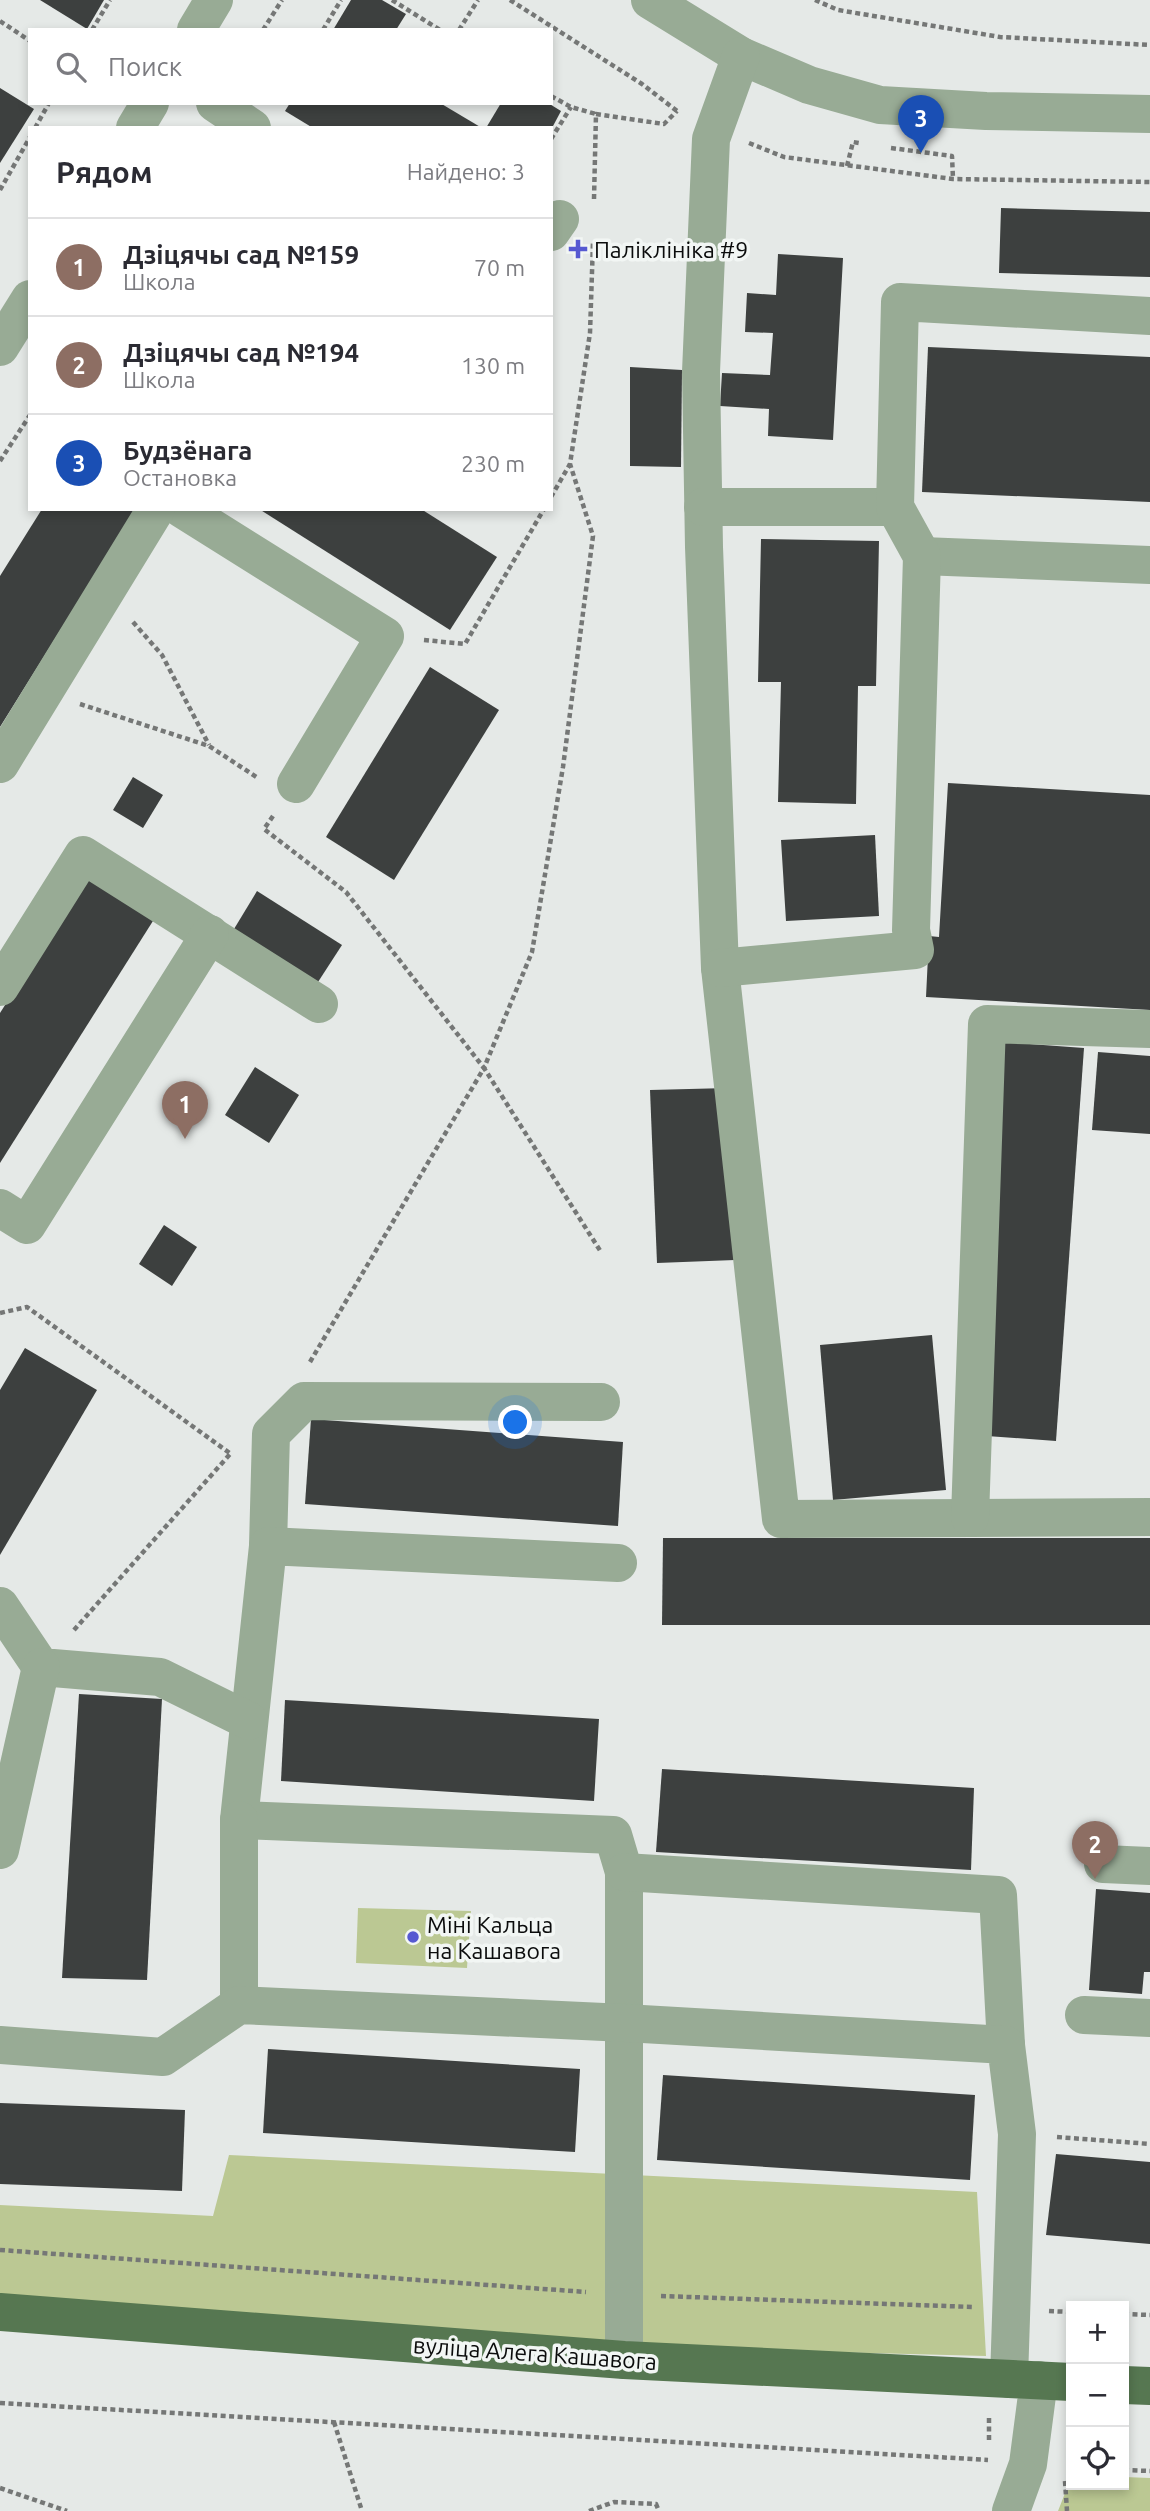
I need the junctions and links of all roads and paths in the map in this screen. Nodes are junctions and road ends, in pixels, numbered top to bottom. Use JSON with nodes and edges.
{"nodes":[{"id":1,"x":110,"y":0,"type":"edge"},
{"id":2,"x":214,"y":0,"type":"edge"},
{"id":3,"x":282,"y":0,"type":"edge"},
{"id":4,"x":341,"y":0,"type":"edge"},
{"id":5,"x":392,"y":0,"type":"edge"},
{"id":6,"x":478,"y":0,"type":"edge"},
{"id":7,"x":510,"y":0,"type":"edge"},
{"id":8,"x":650,"y":0,"type":"edge"},
{"id":9,"x":815,"y":0,"type":"edge"},
{"id":10,"x":0,"y":21,"type":"edge"},
{"id":11,"x":93,"y":28,"type":"edge"},
{"id":12,"x":197,"y":28,"type":"edge"},
{"id":13,"x":264,"y":28,"type":"edge"},
{"id":14,"x":324,"y":28,"type":"edge"},
{"id":15,"x":437,"y":28,"type":"edge"},
{"id":16,"x":460,"y":28,"type":"edge"},
{"id":17,"x":28,"y":40,"type":"edge"},
{"id":18,"x":1150,"y":46,"type":"edge"},
{"id":19,"x":741,"y":56,"type":"junction"},
{"id":20,"x":553,"y":97,"type":"edge"},
{"id":21,"x":48,"y":105,"type":"edge"},
{"id":22,"x":149,"y":105,"type":"edge"},
{"id":23,"x":218,"y":105,"type":"edge"},
{"id":24,"x":571,"y":107,"type":"junction"},
{"id":25,"x":677,"y":111,"type":"junction"},
{"id":26,"x":596,"y":114,"type":"junction"},
{"id":27,"x":1150,"y":114,"type":"edge"},
{"id":28,"x":36,"y":126,"type":"edge"},
{"id":29,"x":136,"y":126,"type":"edge"},
{"id":30,"x":249,"y":126,"type":"edge"},
{"id":31,"x":716,"y":130,"type":"junction"},
{"id":32,"x":553,"y":136,"type":"edge"},
{"id":33,"x":28,"y":141,"type":"edge"},
{"id":34,"x":866,"y":144,"type":"dead end"},
{"id":35,"x":880,"y":146,"type":"dead end"},
{"id":36,"x":847,"y":166,"type":"junction"},
{"id":37,"x":953,"y":179,"type":"junction"},
{"id":38,"x":1150,"y":182,"type":"edge"},
{"id":39,"x":0,"y":190,"type":"edge"},
{"id":40,"x":594,"y":201,"type":"dead end"},
{"id":41,"x":593,"y":240,"type":"dead end"},
{"id":42,"x":28,"y":302,"type":"edge"},
{"id":43,"x":1150,"y":316,"type":"edge"},
{"id":44,"x":0,"y":347,"type":"edge"},
{"id":45,"x":28,"y":418,"type":"edge"},
{"id":46,"x":0,"y":461,"type":"edge"},
{"id":47,"x":570,"y":464,"type":"junction"},
{"id":48,"x":553,"y":493,"type":"edge"},
{"id":49,"x":703,"y":507,"type":"junction"},
{"id":50,"x":895,"y":507,"type":"junction"},
{"id":51,"x":155,"y":511,"type":"edge"},
{"id":52,"x":185,"y":511,"type":"edge"},
{"id":53,"x":543,"y":511,"type":"edge"},
{"id":54,"x":922,"y":556,"type":"junction"},
{"id":55,"x":1150,"y":565,"type":"edge"},
{"id":56,"x":107,"y":591,"type":"junction"},
{"id":57,"x":385,"y":636,"type":"junction"},
{"id":58,"x":44,"y":693,"type":"junction"},
{"id":59,"x":209,"y":746,"type":"junction"},
{"id":60,"x":0,"y":764,"type":"edge"},
{"id":61,"x":290,"y":790,"type":"junction"},
{"id":62,"x":210,"y":934,"type":"junction"},
{"id":63,"x":720,"y":968,"type":"junction"},
{"id":64,"x":0,"y":987,"type":"edge"},
{"id":65,"x":319,"y":1004,"type":"dead end"},
{"id":66,"x":1150,"y":1029,"type":"edge"},
{"id":67,"x":484,"y":1068,"type":"junction"},
{"id":68,"x":0,"y":1208,"type":"edge"},
{"id":69,"x":601,"y":1252,"type":"dead end"},
{"id":70,"x":0,"y":1313,"type":"edge"},
{"id":71,"x":601,"y":1402,"type":"dead end"},
{"id":72,"x":236,"y":1464,"type":"dead end"},
{"id":73,"x":970,"y":1517,"type":"junction"},
{"id":74,"x":1150,"y":1517,"type":"edge"},
{"id":75,"x":268,"y":1546,"type":"junction"},
{"id":76,"x":618,"y":1563,"type":"dead end"},
{"id":77,"x":0,"y":1606,"type":"edge"},
{"id":78,"x":41,"y":1667,"type":"junction"},
{"id":79,"x":249,"y":1721,"type":"junction"},
{"id":80,"x":0,"y":1724,"type":"edge"},
{"id":81,"x":239,"y":1820,"type":"junction"},
{"id":82,"x":0,"y":1850,"type":"edge"},
{"id":83,"x":1104,"y":1864,"type":"dead end"},
{"id":84,"x":1150,"y":1866,"type":"edge"},
{"id":85,"x":624,"y":1871,"type":"junction"},
{"id":86,"x":239,"y":2005,"type":"junction"},
{"id":87,"x":1084,"y":2015,"type":"dead end"},
{"id":88,"x":1150,"y":2018,"type":"edge"},
{"id":89,"x":625,"y":2022,"type":"junction"},
{"id":90,"x":0,"y":2045,"type":"edge"},
{"id":91,"x":1006,"y":2045,"type":"junction"},
{"id":92,"x":1073,"y":2138,"type":"dead end"},
{"id":93,"x":1150,"y":2144,"type":"edge"},
{"id":94,"x":0,"y":2250,"type":"edge"},
{"id":95,"x":623,"y":2294,"type":"junction"},
{"id":96,"x":1012,"y":2309,"type":"junction"},
{"id":97,"x":0,"y":2312,"type":"edge"},
{"id":98,"x":1066,"y":2312,"type":"edge"},
{"id":99,"x":1129,"y":2314,"type":"edge"},
{"id":100,"x":1150,"y":2315,"type":"edge"},
{"id":101,"x":624,"y":2360,"type":"junction"},
{"id":102,"x":1040,"y":2380,"type":"edge"},
{"id":103,"x":1129,"y":2385,"type":"edge"},
{"id":104,"x":1150,"y":2386,"type":"edge"},
{"id":105,"x":0,"y":2403,"type":"edge"},
{"id":106,"x":334,"y":2422,"type":"junction"},
{"id":107,"x":1028,"y":2464,"type":"junction"},
{"id":108,"x":1129,"y":2470,"type":"edge"},
{"id":109,"x":1150,"y":2471,"type":"edge"},
{"id":110,"x":0,"y":2488,"type":"edge"},
{"id":111,"x":67,"y":2511,"type":"edge"},
{"id":112,"x":362,"y":2511,"type":"edge"},
{"id":113,"x":589,"y":2511,"type":"edge"},
{"id":114,"x":659,"y":2511,"type":"edge"},
{"id":115,"x":1011,"y":2511,"type":"edge"},
{"id":116,"x":1067,"y":2511,"type":"edge"}],
"edges":[{"from":1,"to":11,"type":"path"},
{"from":2,"to":12,"type":"street"},
{"from":3,"to":13,"type":"path"},
{"from":4,"to":14,"type":"path"},
{"from":5,"to":15,"type":"path"},
{"from":6,"to":16,"type":"path"},
{"from":7,"to":25,"type":"path"},
{"from":8,"to":19,"type":"street"},
{"from":9,"to":18,"type":"path"},
{"from":10,"to":17,"type":"path"},
{"from":19,"to":27,"type":"street"},
{"from":19,"to":31,"type":"street"},
{"from":20,"to":24,"type":"path"},
{"from":21,"to":28,"type":"path"},
{"from":22,"to":29,"type":"street"},
{"from":23,"to":30,"type":"street"},
{"from":24,"to":26,"type":"path"},
{"from":24,"to":32,"type":"path"},
{"from":25,"to":26,"type":"path"},
{"from":25,"to":31,"type":"path"},
{"from":26,"to":40,"type":"path"},
{"from":31,"to":36,"type":"path"},
{"from":31,"to":49,"type":"street"},
{"from":33,"to":39,"type":"path"},
{"from":34,"to":36,"type":"path"},
{"from":35,"to":37,"type":"path"},
{"from":36,"to":37,"type":"path"},
{"from":37,"to":38,"type":"path"},
{"from":41,"to":47,"type":"path"},
{"from":42,"to":44,"type":"street"},
{"from":43,"to":50,"type":"street"},
{"from":45,"to":46,"type":"path"},
{"from":47,"to":48,"type":"path"},
{"from":47,"to":67,"type":"path"},
{"from":49,"to":50,"type":"street"},
{"from":49,"to":63,"type":"street"},
{"from":50,"to":54,"type":"street"},
{"from":51,"to":56,"type":"street"},
{"from":52,"to":57,"type":"street"},
{"from":53,"to":57,"type":"path"},
{"from":54,"to":55,"type":"street"},
{"from":54,"to":63,"type":"street"},
{"from":56,"to":58,"type":"street"},
{"from":56,"to":59,"type":"path"},
{"from":57,"to":61,"type":"street"},
{"from":58,"to":59,"type":"path"},
{"from":58,"to":60,"type":"street"},
{"from":59,"to":61,"type":"path"},
{"from":61,"to":67,"type":"path"},
{"from":62,"to":64,"type":"street"},
{"from":62,"to":65,"type":"street"},
{"from":62,"to":68,"type":"street"},
{"from":63,"to":73,"type":"street"},
{"from":66,"to":73,"type":"street"},
{"from":67,"to":69,"type":"path"},
{"from":70,"to":72,"type":"path"},
{"from":71,"to":75,"type":"street"},
{"from":73,"to":74,"type":"street"},
{"from":75,"to":76,"type":"street"},
{"from":75,"to":79,"type":"street"},
{"from":77,"to":78,"type":"street"},
{"from":78,"to":79,"type":"street"},
{"from":78,"to":80,"type":"street"},
{"from":78,"to":82,"type":"street"},
{"from":79,"to":81,"type":"street"},
{"from":81,"to":85,"type":"street"},
{"from":81,"to":86,"type":"street"},
{"from":83,"to":84,"type":"street"},
{"from":85,"to":89,"type":"street"},
{"from":85,"to":91,"type":"street"},
{"from":86,"to":89,"type":"street"},
{"from":86,"to":90,"type":"street"},
{"from":87,"to":88,"type":"street"},
{"from":89,"to":91,"type":"street"},
{"from":89,"to":95,"type":"street"},
{"from":91,"to":96,"type":"street"},
{"from":92,"to":93,"type":"path"},
{"from":94,"to":95,"type":"path"},
{"from":95,"to":96,"type":"path"},
{"from":95,"to":101,"type":"street"},
{"from":96,"to":98,"type":"path"},
{"from":96,"to":102,"type":"street"},
{"from":97,"to":101,"type":"main road","name":"вуліца Алега Кашавога"},
{"from":99,"to":100,"type":"path"},
{"from":101,"to":102,"type":"main road","name":"вуліца Алега Кашавога"},
{"from":102,"to":107,"type":"street"},
{"from":103,"to":104,"type":"main road"},
{"from":105,"to":106,"type":"path"},
{"from":106,"to":107,"type":"path"},
{"from":106,"to":112,"type":"path"},
{"from":107,"to":115,"type":"street"},
{"from":107,"to":116,"type":"path"},
{"from":108,"to":109,"type":"path"},
{"from":110,"to":111,"type":"path"},
{"from":113,"to":114,"type":"path"}]}
